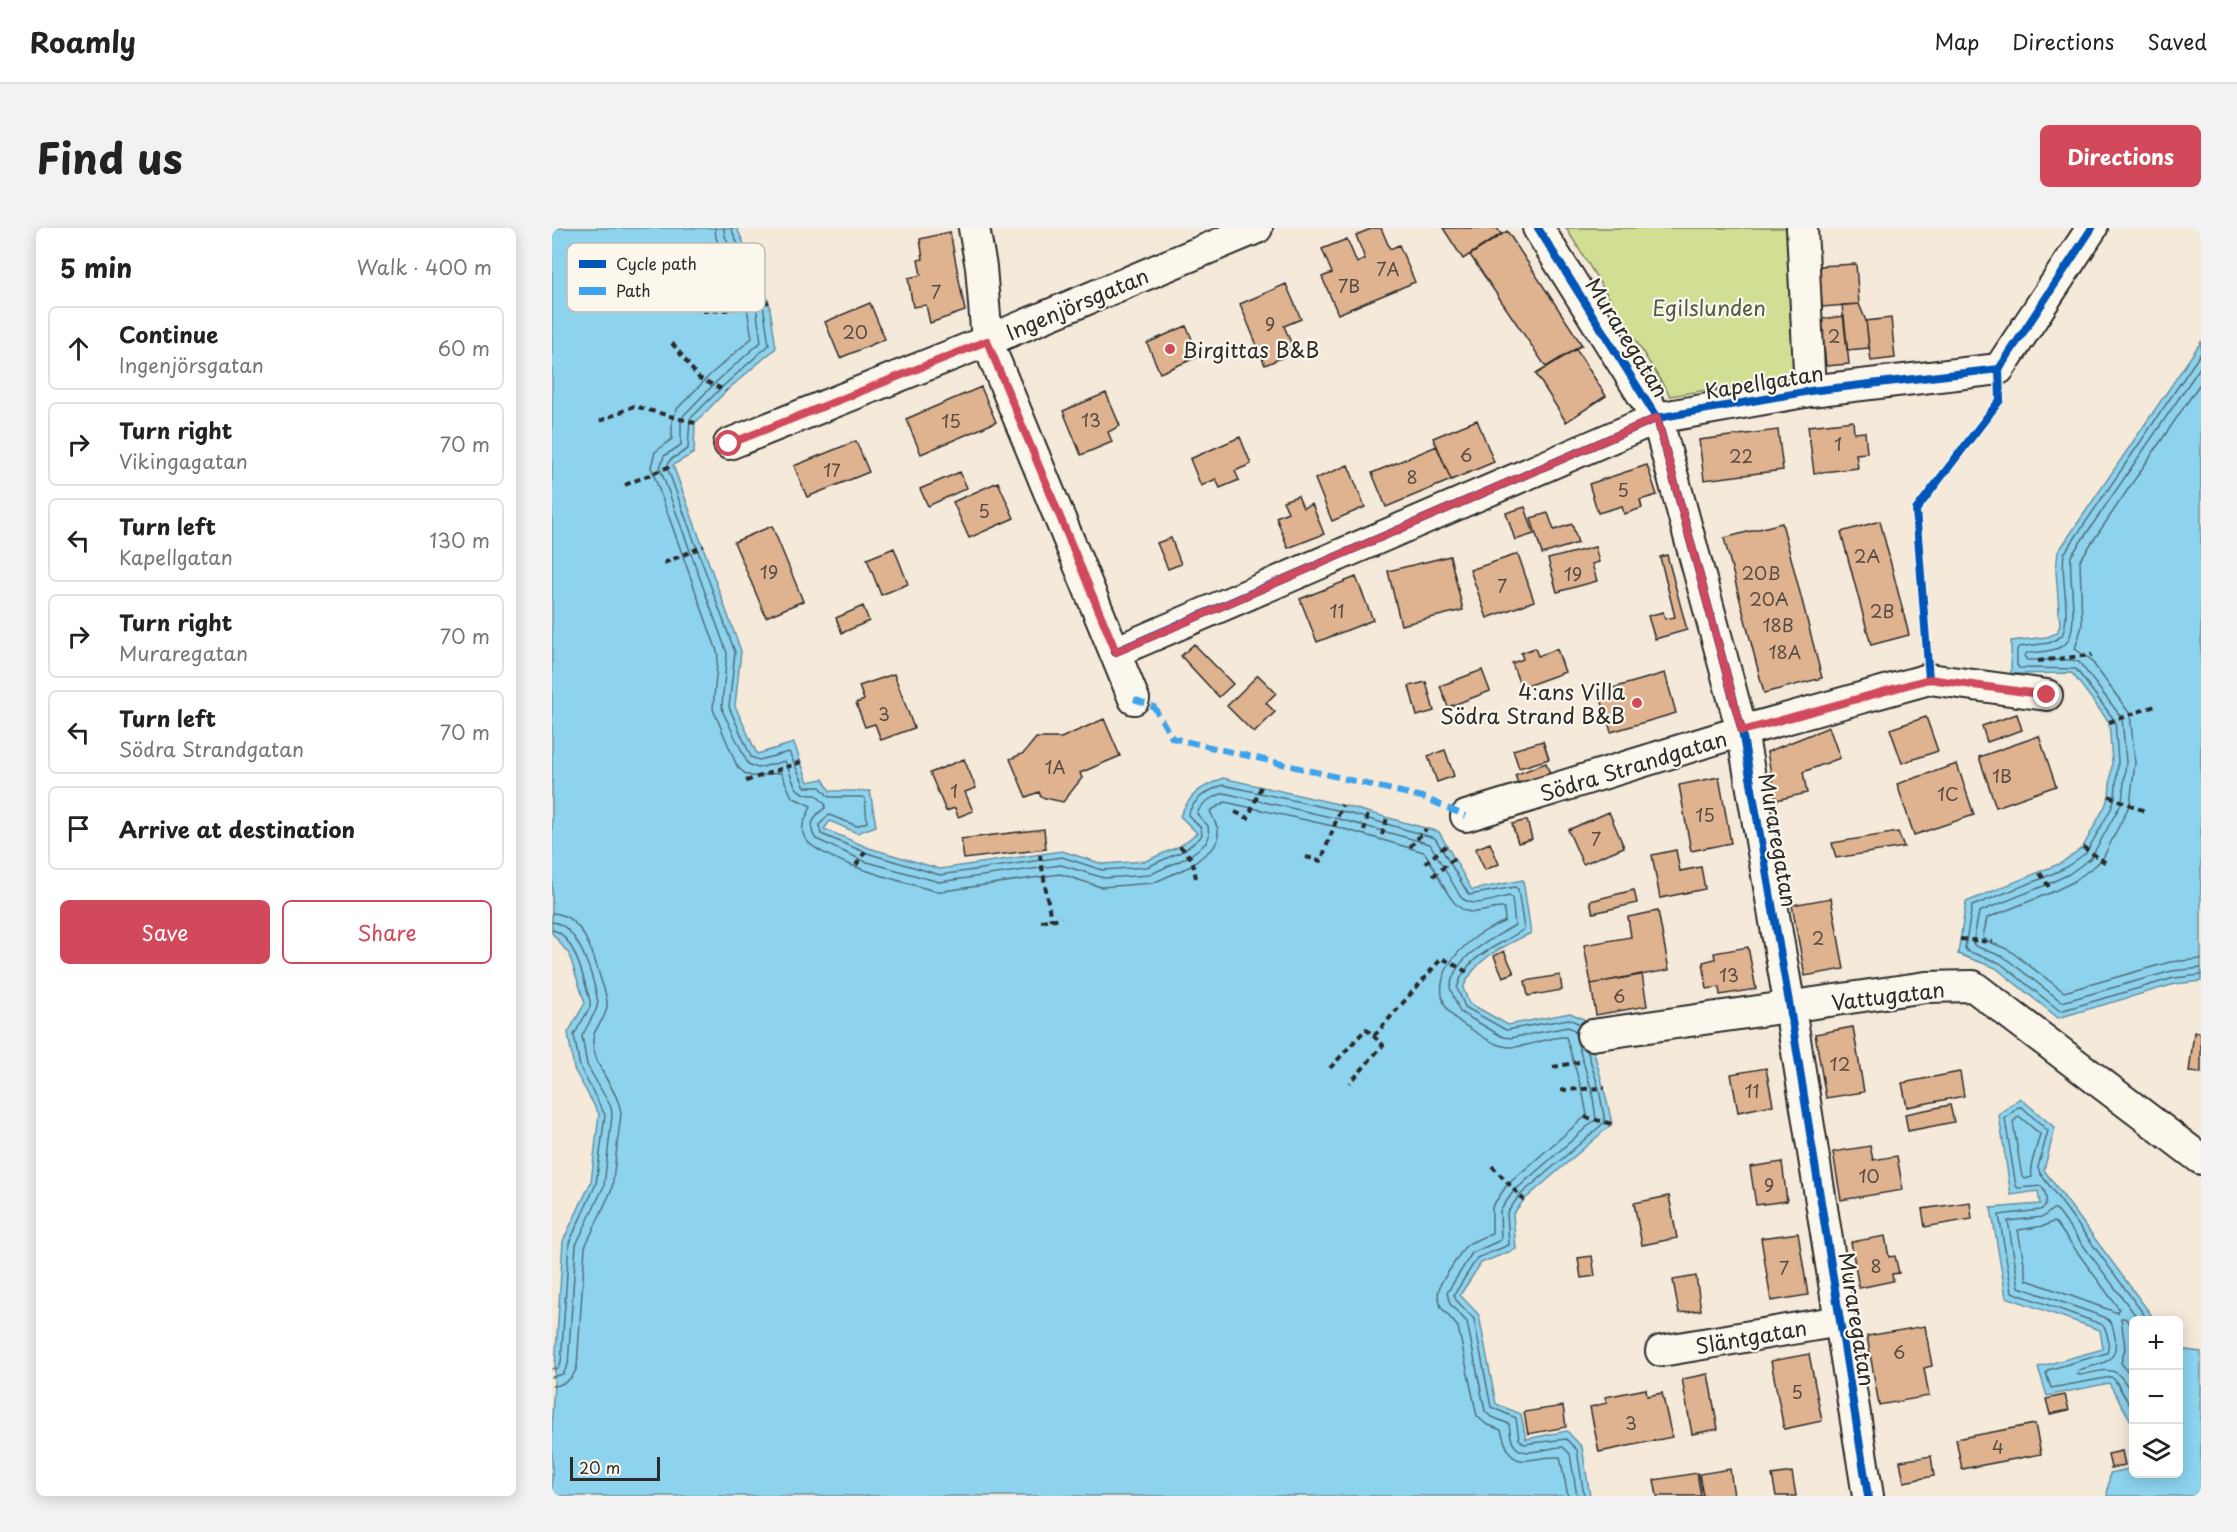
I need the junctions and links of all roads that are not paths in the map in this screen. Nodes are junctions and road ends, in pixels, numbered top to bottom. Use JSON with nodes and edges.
{"nodes":[{"id":1,"x":974,"y":228,"type":"edge"},
{"id":2,"x":1257,"y":228,"type":"edge"},
{"id":3,"x":1538,"y":228,"type":"edge"},
{"id":4,"x":1802,"y":228,"type":"edge"},
{"id":5,"x":2092,"y":228,"type":"edge"},
{"id":6,"x":987,"y":341,"type":"junction"},
{"id":7,"x":1810,"y":391,"type":"junction"},
{"id":8,"x":1657,"y":418,"type":"junction"},
{"id":9,"x":729,"y":444,"type":"dead end"},
{"id":10,"x":1116,"y":652,"type":"junction"},
{"id":11,"x":2047,"y":695,"type":"dead end"},
{"id":12,"x":1134,"y":699,"type":"dead end"},
{"id":13,"x":1742,"y":731,"type":"junction"},
{"id":14,"x":1466,"y":816,"type":"dead end"},
{"id":15,"x":1790,"y":1008,"type":"junction"},
{"id":16,"x":1588,"y":1048,"type":"road end"},
{"id":17,"x":2201,"y":1159,"type":"edge"},
{"id":18,"x":1840,"y":1321,"type":"junction"},
{"id":19,"x":1661,"y":1352,"type":"dead end"},
{"id":20,"x":1868,"y":1496,"type":"edge"}],
"edges":[{"from":1,"to":6,"type":"street"},
{"from":2,"to":6,"type":"street","name":"Ingenjörsgatan"},
{"from":3,"to":8,"type":"street","name":"Muraregatan"},
{"from":4,"to":7,"type":"street"},
{"from":5,"to":7,"type":"street","name":"Kapellgatan"},
{"from":6,"to":9,"type":"street","name":"Ingenjörsgatan"},
{"from":6,"to":10,"type":"street"},
{"from":7,"to":8,"type":"street","name":"Kapellgatan"},
{"from":8,"to":10,"type":"street","name":"Kapellgatan"},
{"from":8,"to":13,"type":"street","name":"Muraregatan"},
{"from":10,"to":12,"type":"street"},
{"from":11,"to":13,"type":"street","name":"Södra Strandgatan"},
{"from":13,"to":14,"type":"street","name":"Södra Strandgatan"},
{"from":13,"to":15,"type":"street","name":"Muraregatan"},
{"from":15,"to":16,"type":"street","name":"Vattugatan"},
{"from":15,"to":17,"type":"street","name":"Vattugatan"},
{"from":15,"to":18,"type":"street","name":"Muraregatan"},
{"from":18,"to":19,"type":"street","name":"Släntgatan"},
{"from":18,"to":20,"type":"street","name":"Muraregatan"}]}
